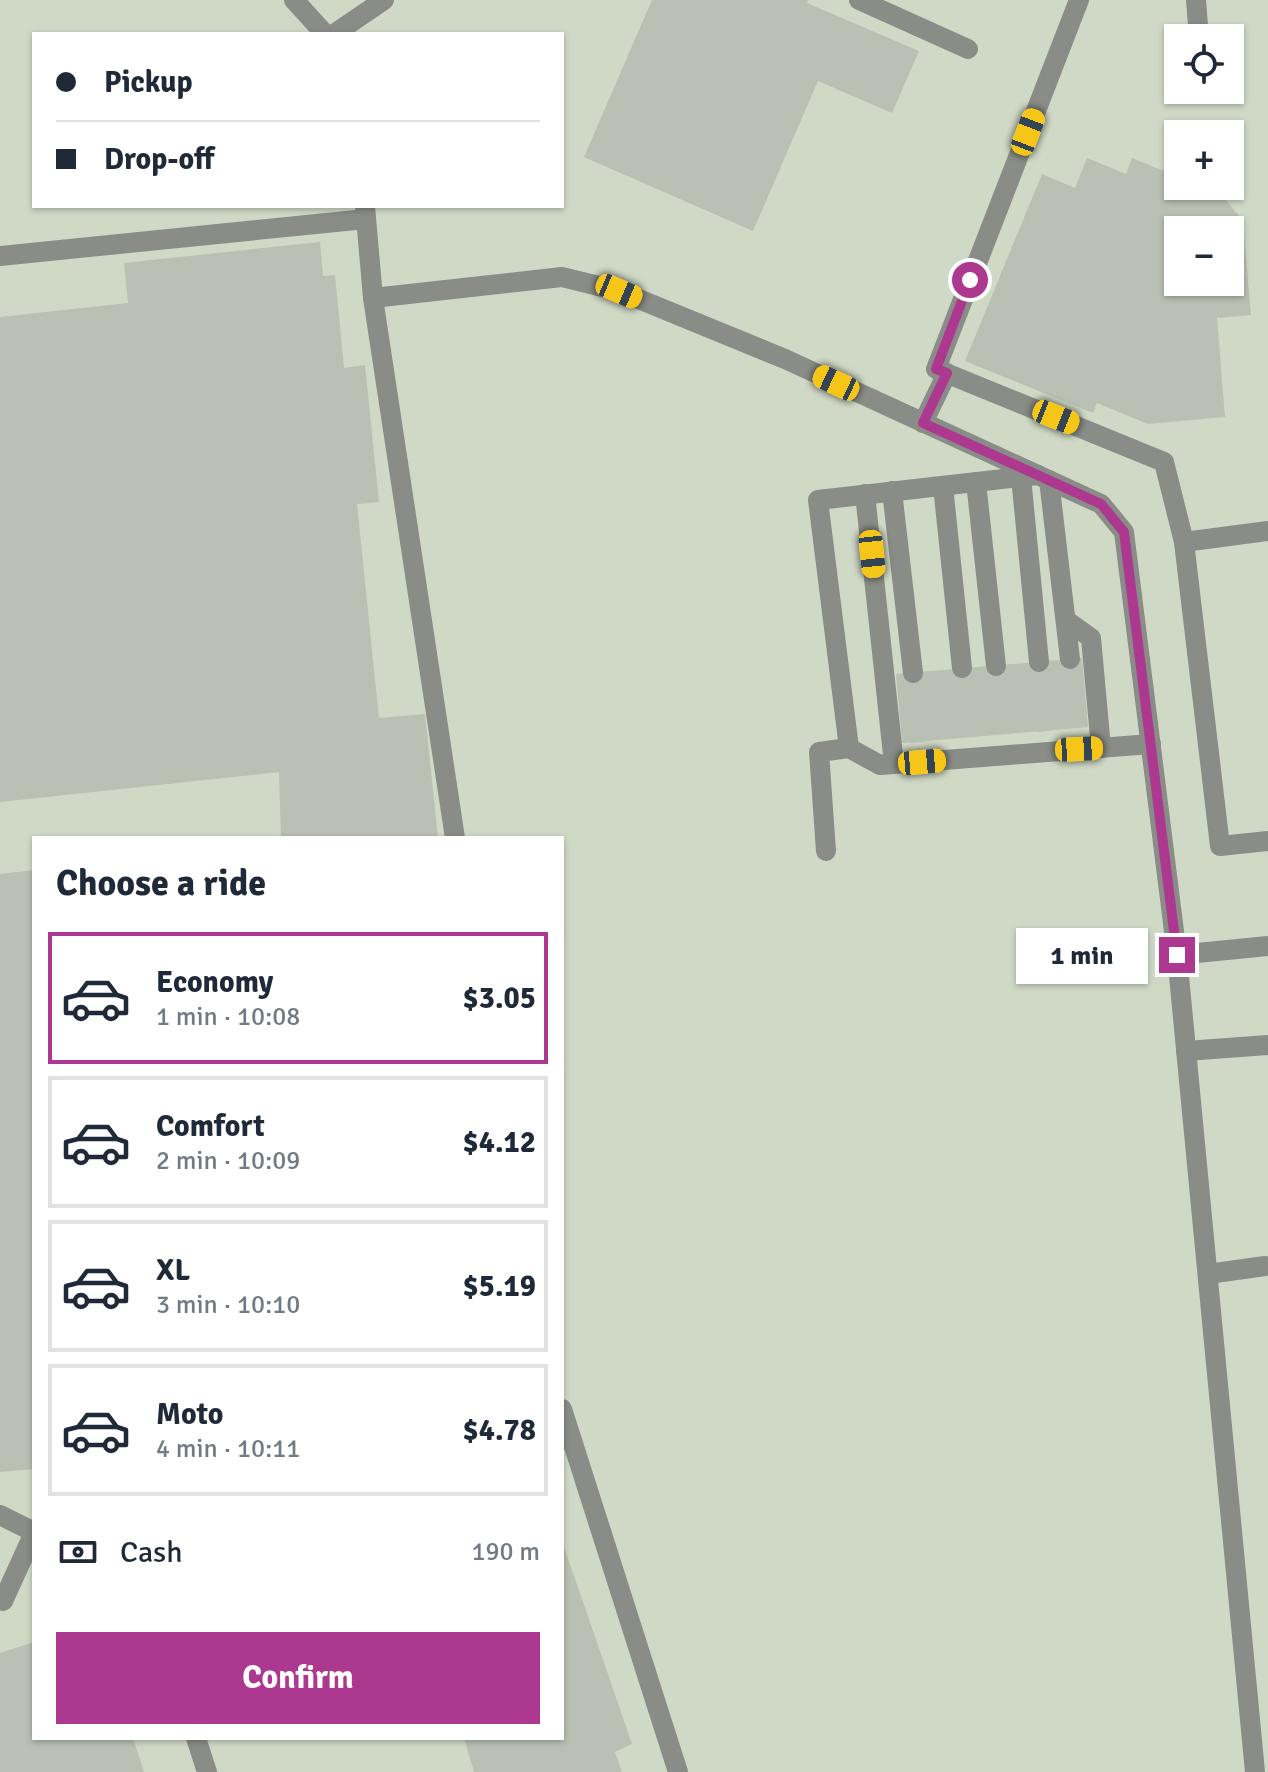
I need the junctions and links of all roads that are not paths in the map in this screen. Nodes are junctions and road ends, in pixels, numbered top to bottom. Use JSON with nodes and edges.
{"nodes":[{"id":1,"x":294,"y":0,"type":"edge"},
{"id":2,"x":384,"y":0,"type":"edge"},
{"id":3,"x":859,"y":0,"type":"edge"},
{"id":4,"x":1079,"y":0,"type":"edge"},
{"id":5,"x":1196,"y":0,"type":"edge"},
{"id":6,"x":1198,"y":24,"type":"edge"},
{"id":7,"x":323,"y":32,"type":"edge"},
{"id":8,"x":337,"y":32,"type":"edge"},
{"id":9,"x":968,"y":49,"type":"dead end"},
{"id":10,"x":366,"y":213,"type":"edge"},
{"id":11,"x":0,"y":256,"type":"edge"},
{"id":12,"x":373,"y":298,"type":"junction"},
{"id":13,"x":947,"y":373,"type":"junction"},
{"id":14,"x":923,"y":423,"type":"junction"},
{"id":15,"x":1036,"y":477,"type":"junction"},
{"id":16,"x":976,"y":482,"type":"junction"},
{"id":17,"x":943,"y":486,"type":"junction"},
{"id":18,"x":892,"y":491,"type":"junction"},
{"id":19,"x":865,"y":494,"type":"junction"},
{"id":20,"x":1268,"y":531,"type":"edge"},
{"id":21,"x":1184,"y":542,"type":"junction"},
{"id":22,"x":1066,"y":620,"type":"junction"},
{"id":23,"x":1070,"y":659,"type":"tunnel mouth"},
{"id":24,"x":1039,"y":662,"type":"tunnel mouth"},
{"id":25,"x":996,"y":666,"type":"tunnel mouth"},
{"id":26,"x":962,"y":668,"type":"tunnel mouth"},
{"id":27,"x":913,"y":673,"type":"tunnel mouth"},
{"id":28,"x":1076,"y":727,"type":"tunnel mouth"},
{"id":29,"x":1047,"y":731,"type":"tunnel mouth"},
{"id":30,"x":1003,"y":734,"type":"tunnel mouth"},
{"id":31,"x":1151,"y":744,"type":"junction"},
{"id":32,"x":849,"y":748,"type":"junction"},
{"id":33,"x":1101,"y":748,"type":"junction"},
{"id":34,"x":1079,"y":749,"type":"junction"},
{"id":35,"x":1049,"y":752,"type":"junction"},
{"id":36,"x":1006,"y":755,"type":"junction"},
{"id":37,"x":894,"y":764,"type":"junction"},
{"id":38,"x":455,"y":836,"type":"edge"},
{"id":39,"x":1268,"y":841,"type":"edge"},
{"id":40,"x":826,"y":851,"type":"dead end"},
{"id":41,"x":1268,"y":946,"type":"edge"},
{"id":42,"x":1177,"y":955,"type":"junction"},
{"id":43,"x":1268,"y":1045,"type":"edge"},
{"id":44,"x":1186,"y":1051,"type":"junction"},
{"id":45,"x":1265,"y":1266,"type":"dead end"},
{"id":46,"x":1208,"y":1274,"type":"junction"},
{"id":47,"x":564,"y":1415,"type":"edge"},
{"id":48,"x":0,"y":1515,"type":"edge"},
{"id":49,"x":32,"y":1531,"type":"edge"},
{"id":50,"x":32,"y":1536,"type":"edge"},
{"id":51,"x":0,"y":1599,"type":"edge"},
{"id":52,"x":197,"y":1740,"type":"edge"},
{"id":53,"x":207,"y":1772,"type":"edge"},
{"id":54,"x":678,"y":1772,"type":"edge"},
{"id":55,"x":1255,"y":1772,"type":"edge"}],
"edges":[{"from":1,"to":7,"type":"lane"},
{"from":2,"to":8,"type":"lane"},
{"from":3,"to":9,"type":"lane"},
{"from":4,"to":13,"type":"lane"},
{"from":5,"to":6,"type":"lane"},
{"from":10,"to":11,"type":"lane"},
{"from":10,"to":12,"type":"lane"},
{"from":12,"to":14,"type":"lane"},
{"from":12,"to":38,"type":"lane"},
{"from":13,"to":14,"type":"lane"},
{"from":13,"to":21,"type":"lane"},
{"from":14,"to":15,"type":"lane"},
{"from":15,"to":16,"type":"lane"},
{"from":15,"to":22,"type":"lane"},
{"from":15,"to":24,"type":"lane"},
{"from":15,"to":31,"type":"lane"},
{"from":16,"to":17,"type":"lane"},
{"from":16,"to":25,"type":"lane"},
{"from":17,"to":18,"type":"lane"},
{"from":17,"to":26,"type":"lane"},
{"from":18,"to":19,"type":"lane"},
{"from":18,"to":27,"type":"lane"},
{"from":19,"to":32,"type":"lane"},
{"from":19,"to":37,"type":"lane"},
{"from":20,"to":21,"type":"lane"},
{"from":21,"to":39,"type":"lane"},
{"from":22,"to":23,"type":"lane"},
{"from":22,"to":33,"type":"lane"},
{"from":28,"to":34,"type":"lane"},
{"from":29,"to":35,"type":"lane"},
{"from":30,"to":36,"type":"lane"},
{"from":31,"to":33,"type":"lane"},
{"from":31,"to":42,"type":"lane"},
{"from":32,"to":37,"type":"lane"},
{"from":32,"to":40,"type":"lane"},
{"from":33,"to":34,"type":"lane"},
{"from":34,"to":35,"type":"lane"},
{"from":35,"to":36,"type":"lane"},
{"from":36,"to":37,"type":"lane"},
{"from":41,"to":42,"type":"lane"},
{"from":42,"to":44,"type":"lane"},
{"from":43,"to":44,"type":"lane"},
{"from":44,"to":46,"type":"lane"},
{"from":45,"to":46,"type":"lane"},
{"from":46,"to":55,"type":"lane"},
{"from":47,"to":54,"type":"lane"},
{"from":48,"to":49,"type":"lane"},
{"from":50,"to":51,"type":"lane"},
{"from":52,"to":53,"type":"lane"}]}
